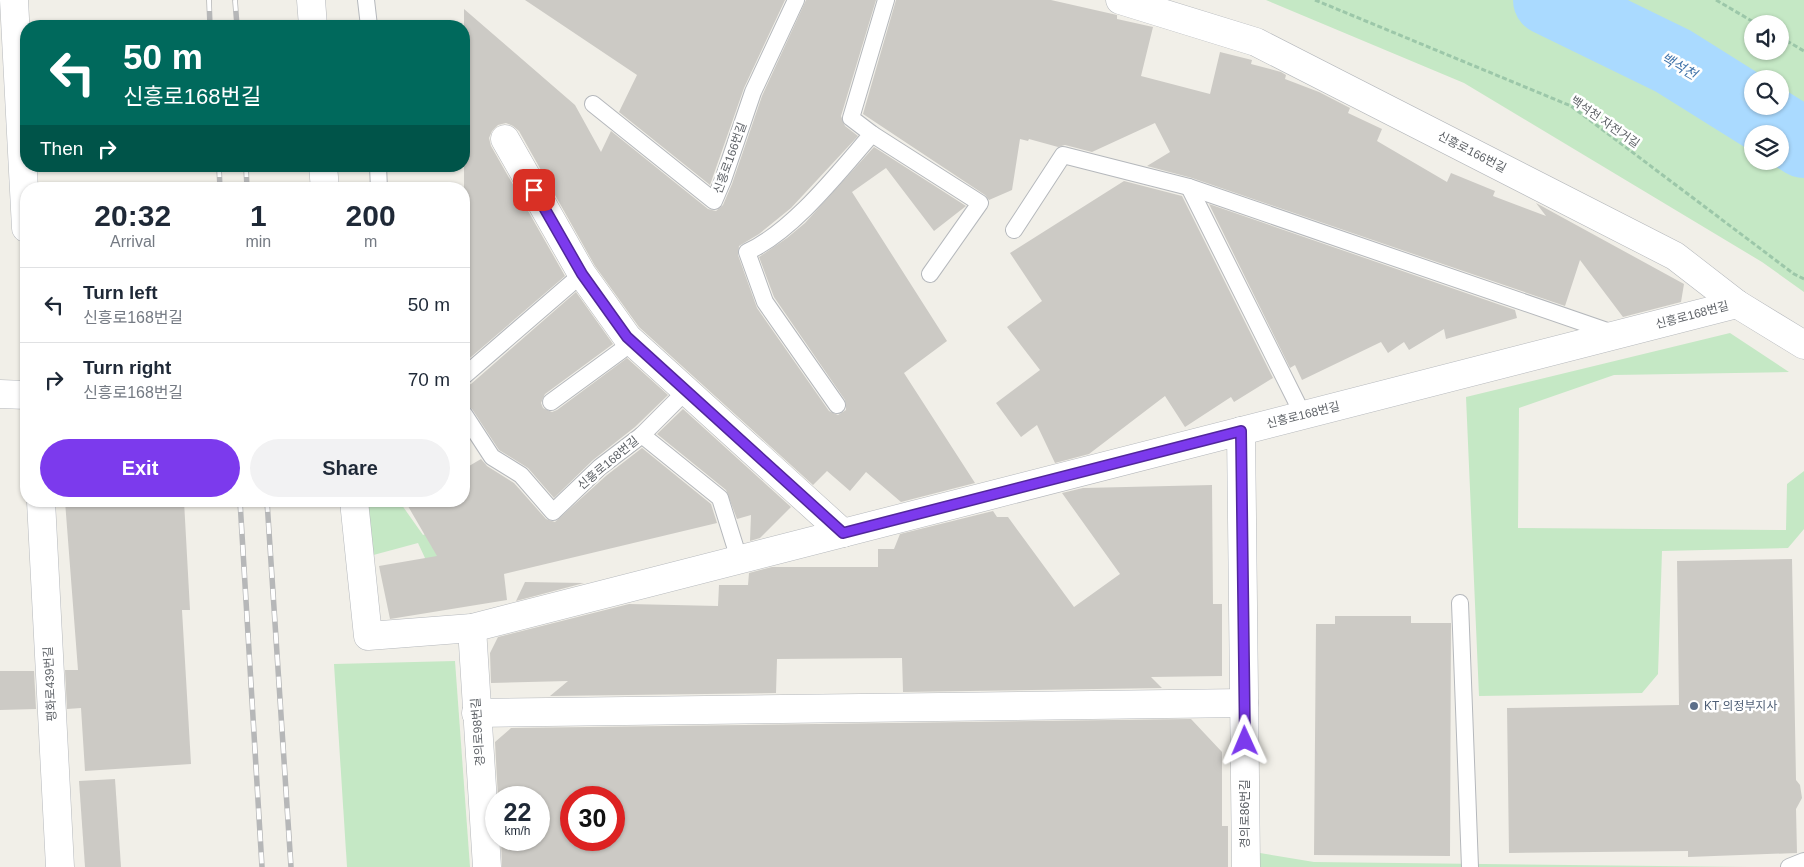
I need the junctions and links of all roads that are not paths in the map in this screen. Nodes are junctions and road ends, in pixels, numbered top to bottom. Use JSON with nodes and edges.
{"nodes":[{"id":1,"x":14,"y":0,"type":"edge"},
{"id":2,"x":311,"y":0,"type":"edge"},
{"id":3,"x":366,"y":0,"type":"edge"},
{"id":4,"x":796,"y":0,"type":"edge"},
{"id":5,"x":886,"y":0,"type":"edge"},
{"id":6,"x":1120,"y":0,"type":"edge"},
{"id":7,"x":313,"y":20,"type":"edge"},
{"id":8,"x":368,"y":20,"type":"edge"},
{"id":9,"x":592,"y":104,"type":"dead end"},
{"id":10,"x":20,"y":114,"type":"edge"},
{"id":11,"x":872,"y":134,"type":"junction"},
{"id":12,"x":505,"y":138,"type":"dead end"},
{"id":13,"x":1189,"y":187,"type":"junction"},
{"id":14,"x":1014,"y":230,"type":"dead end"},
{"id":15,"x":582,"y":274,"type":"junction"},
{"id":16,"x":930,"y":274,"type":"dead end"},
{"id":17,"x":1737,"y":304,"type":"junction"},
{"id":18,"x":1618,"y":335,"type":"junction"},
{"id":19,"x":627,"y":337,"type":"junction"},
{"id":20,"x":1804,"y":345,"type":"edge"},
{"id":21,"x":470,"y":371,"type":"edge"},
{"id":22,"x":686,"y":391,"type":"junction"},
{"id":23,"x":0,"y":394,"type":"edge"},
{"id":24,"x":20,"y":395,"type":"edge"},
{"id":25,"x":552,"y":402,"type":"dead end"},
{"id":26,"x":837,"y":406,"type":"dead end"},
{"id":27,"x":1303,"y":415,"type":"junction"},
{"id":28,"x":470,"y":423,"type":"edge"},
{"id":29,"x":1241,"y":431,"type":"junction"},
{"id":30,"x":642,"y":435,"type":"junction"},
{"id":31,"x":41,"y":507,"type":"edge"},
{"id":32,"x":355,"y":507,"type":"edge"},
{"id":33,"x":843,"y":533,"type":"junction"},
{"id":34,"x":739,"y":560,"type":"junction"},
{"id":35,"x":1460,"y":603,"type":"dead end"},
{"id":36,"x":472,"y":628,"type":"junction"},
{"id":37,"x":1244,"y":703,"type":"junction"},
{"id":38,"x":476,"y":713,"type":"junction"},
{"id":39,"x":1804,"y":861,"type":"edge"},
{"id":40,"x":60,"y":867,"type":"edge"},
{"id":41,"x":487,"y":867,"type":"edge"},
{"id":42,"x":1246,"y":867,"type":"edge"},
{"id":43,"x":1470,"y":867,"type":"edge"},
{"id":44,"x":1789,"y":867,"type":"edge"}],
"edges":[{"from":1,"to":10,"type":"street"},
{"from":2,"to":7,"type":"street"},
{"from":3,"to":8,"type":"lane"},
{"from":4,"to":9,"type":"lane","name":"신흥로166번길"},
{"from":5,"to":11,"type":"lane"},
{"from":6,"to":17,"type":"street","name":"신흥로166번길"},
{"from":11,"to":16,"type":"lane"},
{"from":11,"to":26,"type":"lane"},
{"from":12,"to":15,"type":"street"},
{"from":13,"to":14,"type":"lane"},
{"from":13,"to":18,"type":"lane"},
{"from":13,"to":27,"type":"lane"},
{"from":15,"to":19,"type":"street"},
{"from":15,"to":21,"type":"lane"},
{"from":17,"to":18,"type":"street","name":"신흥로168번길"},
{"from":17,"to":20,"type":"street","name":"신흥로166번길"},
{"from":18,"to":27,"type":"street","name":"신흥로168번길"},
{"from":19,"to":22,"type":"street"},
{"from":19,"to":25,"type":"lane"},
{"from":22,"to":30,"type":"lane"},
{"from":22,"to":33,"type":"street"},
{"from":23,"to":24,"type":"street"},
{"from":27,"to":29,"type":"street","name":"신흥로168번길"},
{"from":28,"to":30,"type":"lane","name":"신흥로168번길"},
{"from":29,"to":33,"type":"street","name":"신흥로168번길"},
{"from":29,"to":37,"type":"street","name":"경의로86번길"},
{"from":30,"to":34,"type":"lane","name":"신흥로168번길"},
{"from":31,"to":40,"type":"street","name":"평화로439번길"},
{"from":32,"to":36,"type":"street","name":"신흥로168번길"},
{"from":33,"to":34,"type":"street","name":"신흥로168번길"},
{"from":34,"to":36,"type":"street","name":"신흥로168번길"},
{"from":35,"to":43,"type":"lane"},
{"from":36,"to":38,"type":"street","name":"경의로98번길"},
{"from":37,"to":38,"type":"street"},
{"from":37,"to":42,"type":"street","name":"경의로86번길"},
{"from":38,"to":41,"type":"street","name":"경의로98번길"},
{"from":39,"to":44,"type":"lane"}]}
